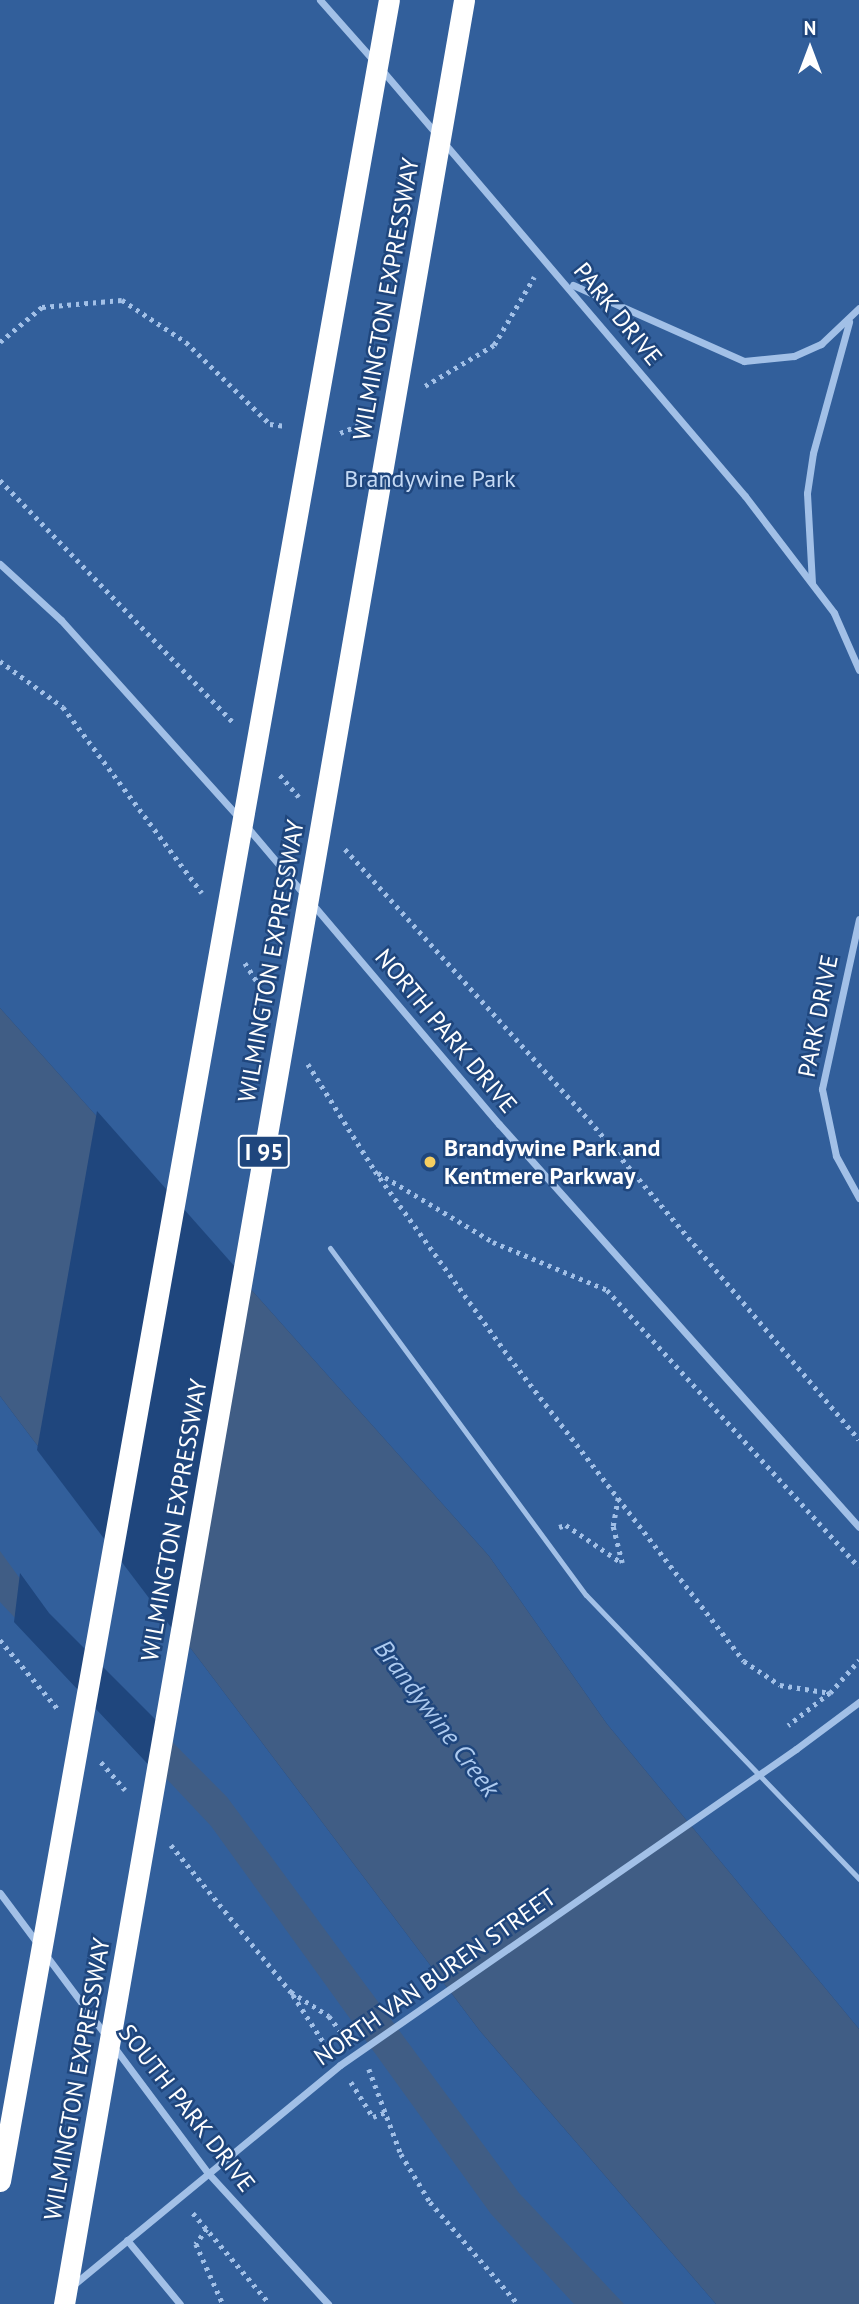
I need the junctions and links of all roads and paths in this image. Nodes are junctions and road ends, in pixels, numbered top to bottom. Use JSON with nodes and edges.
{"nodes":[{"id":1,"x":320,"y":0,"type":"edge"},
{"id":2,"x":389,"y":0,"type":"edge"},
{"id":3,"x":464,"y":0,"type":"edge"},
{"id":4,"x":546,"y":258,"type":"junction"},
{"id":5,"x":569,"y":283,"type":"junction"},
{"id":6,"x":859,"y":308,"type":"edge"},
{"id":7,"x":849,"y":322,"type":"junction"},
{"id":8,"x":0,"y":342,"type":"edge"},
{"id":9,"x":419,"y":390,"type":"dead end"},
{"id":10,"x":367,"y":421,"type":"dead end"},
{"id":11,"x":295,"y":427,"type":"dead end"},
{"id":12,"x":333,"y":432,"type":"dead end"},
{"id":13,"x":0,"y":480,"type":"edge"},
{"id":14,"x":0,"y":564,"type":"edge"},
{"id":15,"x":813,"y":584,"type":"junction"},
{"id":16,"x":0,"y":661,"type":"edge"},
{"id":17,"x":859,"y":670,"type":"edge"},
{"id":18,"x":235,"y":725,"type":"dead end"},
{"id":19,"x":272,"y":767,"type":"dead end"},
{"id":20,"x":309,"y":808,"type":"dead end"},
{"id":21,"x":337,"y":840,"type":"dead end"},
{"id":22,"x":209,"y":906,"type":"dead end"},
{"id":23,"x":859,"y":919,"type":"edge"},
{"id":24,"x":238,"y":952,"type":"dead end"},
{"id":25,"x":267,"y":998,"type":"dead end"},
{"id":26,"x":303,"y":1056,"type":"dead end"},
{"id":27,"x":375,"y":1171,"type":"junction"},
{"id":28,"x":859,"y":1198,"type":"edge"},
{"id":29,"x":330,"y":1248,"type":"dead end"},
{"id":30,"x":859,"y":1439,"type":"edge"},
{"id":31,"x":619,"y":1496,"type":"junction"},
{"id":32,"x":859,"y":1527,"type":"edge"},
{"id":33,"x":540,"y":1534,"type":"junction"},
{"id":34,"x":859,"y":1567,"type":"edge"},
{"id":35,"x":0,"y":1640,"type":"edge"},
{"id":36,"x":859,"y":1661,"type":"edge"},
{"id":37,"x":830,"y":1693,"type":"junction"},
{"id":38,"x":859,"y":1702,"type":"edge"},
{"id":39,"x":62,"y":1714,"type":"dead end"},
{"id":40,"x":780,"y":1732,"type":"dead end"},
{"id":41,"x":97,"y":1757,"type":"dead end"},
{"id":42,"x":133,"y":1800,"type":"dead end"},
{"id":43,"x":169,"y":1842,"type":"dead end"},
{"id":44,"x":859,"y":1879,"type":"edge"},
{"id":45,"x":0,"y":1893,"type":"edge"},
{"id":46,"x":291,"y":1992,"type":"junction"},
{"id":47,"x":349,"y":2042,"type":"dead end"},
{"id":48,"x":362,"y":2060,"type":"dead end"},
{"id":49,"x":340,"y":2065,"type":"junction"},
{"id":50,"x":386,"y":2112,"type":"junction"},
{"id":51,"x":208,"y":2173,"type":"junction"},
{"id":52,"x":0,"y":2181,"type":"edge"},
{"id":53,"x":127,"y":2240,"type":"junction"},
{"id":54,"x":50,"y":2304,"type":"edge"},
{"id":55,"x":64,"y":2304,"type":"edge"},
{"id":56,"x":180,"y":2304,"type":"edge"},
{"id":57,"x":223,"y":2304,"type":"edge"},
{"id":58,"x":270,"y":2304,"type":"edge"},
{"id":59,"x":328,"y":2304,"type":"edge"},
{"id":60,"x":518,"y":2304,"type":"edge"}],
"edges":[{"from":1,"to":4,"type":"street","name":"PARK DRIVE"},
{"from":2,"to":52,"type":"highway","name":"WILMINGTON EXPRESSWAY","bridge":true},
{"from":3,"to":55,"type":"highway","name":"WILMINGTON EXPRESSWAY","number":"I 95","bridge":true},
{"from":4,"to":5,"type":"street","name":"PARK DRIVE"},
{"from":4,"to":9,"type":"path"},
{"from":5,"to":7,"type":"street"},
{"from":5,"to":15,"type":"street","name":"PARK DRIVE"},
{"from":6,"to":7,"type":"street"},
{"from":7,"to":15,"type":"street"},
{"from":8,"to":11,"type":"path"},
{"from":10,"to":12,"type":"path"},
{"from":13,"to":18,"type":"path"},
{"from":14,"to":32,"type":"street","name":"NORTH PARK DRIVE"},
{"from":15,"to":17,"type":"street","name":"PARK DRIVE"},
{"from":16,"to":22,"type":"path"},
{"from":19,"to":20,"type":"path"},
{"from":21,"to":30,"type":"path"},
{"from":23,"to":28,"type":"street","name":"PARK DRIVE"},
{"from":24,"to":25,"type":"path"},
{"from":26,"to":27,"type":"path"},
{"from":27,"to":31,"type":"path"},
{"from":27,"to":34,"type":"path"},
{"from":29,"to":33,"type":"lane"},
{"from":31,"to":33,"type":"path"},
{"from":31,"to":37,"type":"path"},
{"from":33,"to":44,"type":"lane"},
{"from":35,"to":39,"type":"path"},
{"from":36,"to":37,"type":"path"},
{"from":37,"to":40,"type":"path"},
{"from":38,"to":49,"type":"street","name":"NORTH VAN BUREN STREET","bridge":true},
{"from":41,"to":42,"type":"path"},
{"from":43,"to":46,"type":"path"},
{"from":45,"to":51,"type":"street","name":"SOUTH PARK DRIVE"},
{"from":46,"to":47,"type":"path"},
{"from":46,"to":49,"type":"path"},
{"from":48,"to":50,"type":"path"},
{"from":49,"to":50,"type":"path"},
{"from":49,"to":51,"type":"street","name":"NORTH VAN BUREN STREET"},
{"from":50,"to":60,"type":"path"},
{"from":51,"to":53,"type":"street","name":"NORTH VAN BUREN STREET"},
{"from":51,"to":59,"type":"street","name":"SOUTH PARK DRIVE"},
{"from":53,"to":54,"type":"street","name":"NORTH VAN BUREN STREET"},
{"from":53,"to":56,"type":"street"},
{"from":57,"to":58,"type":"path"}]}
